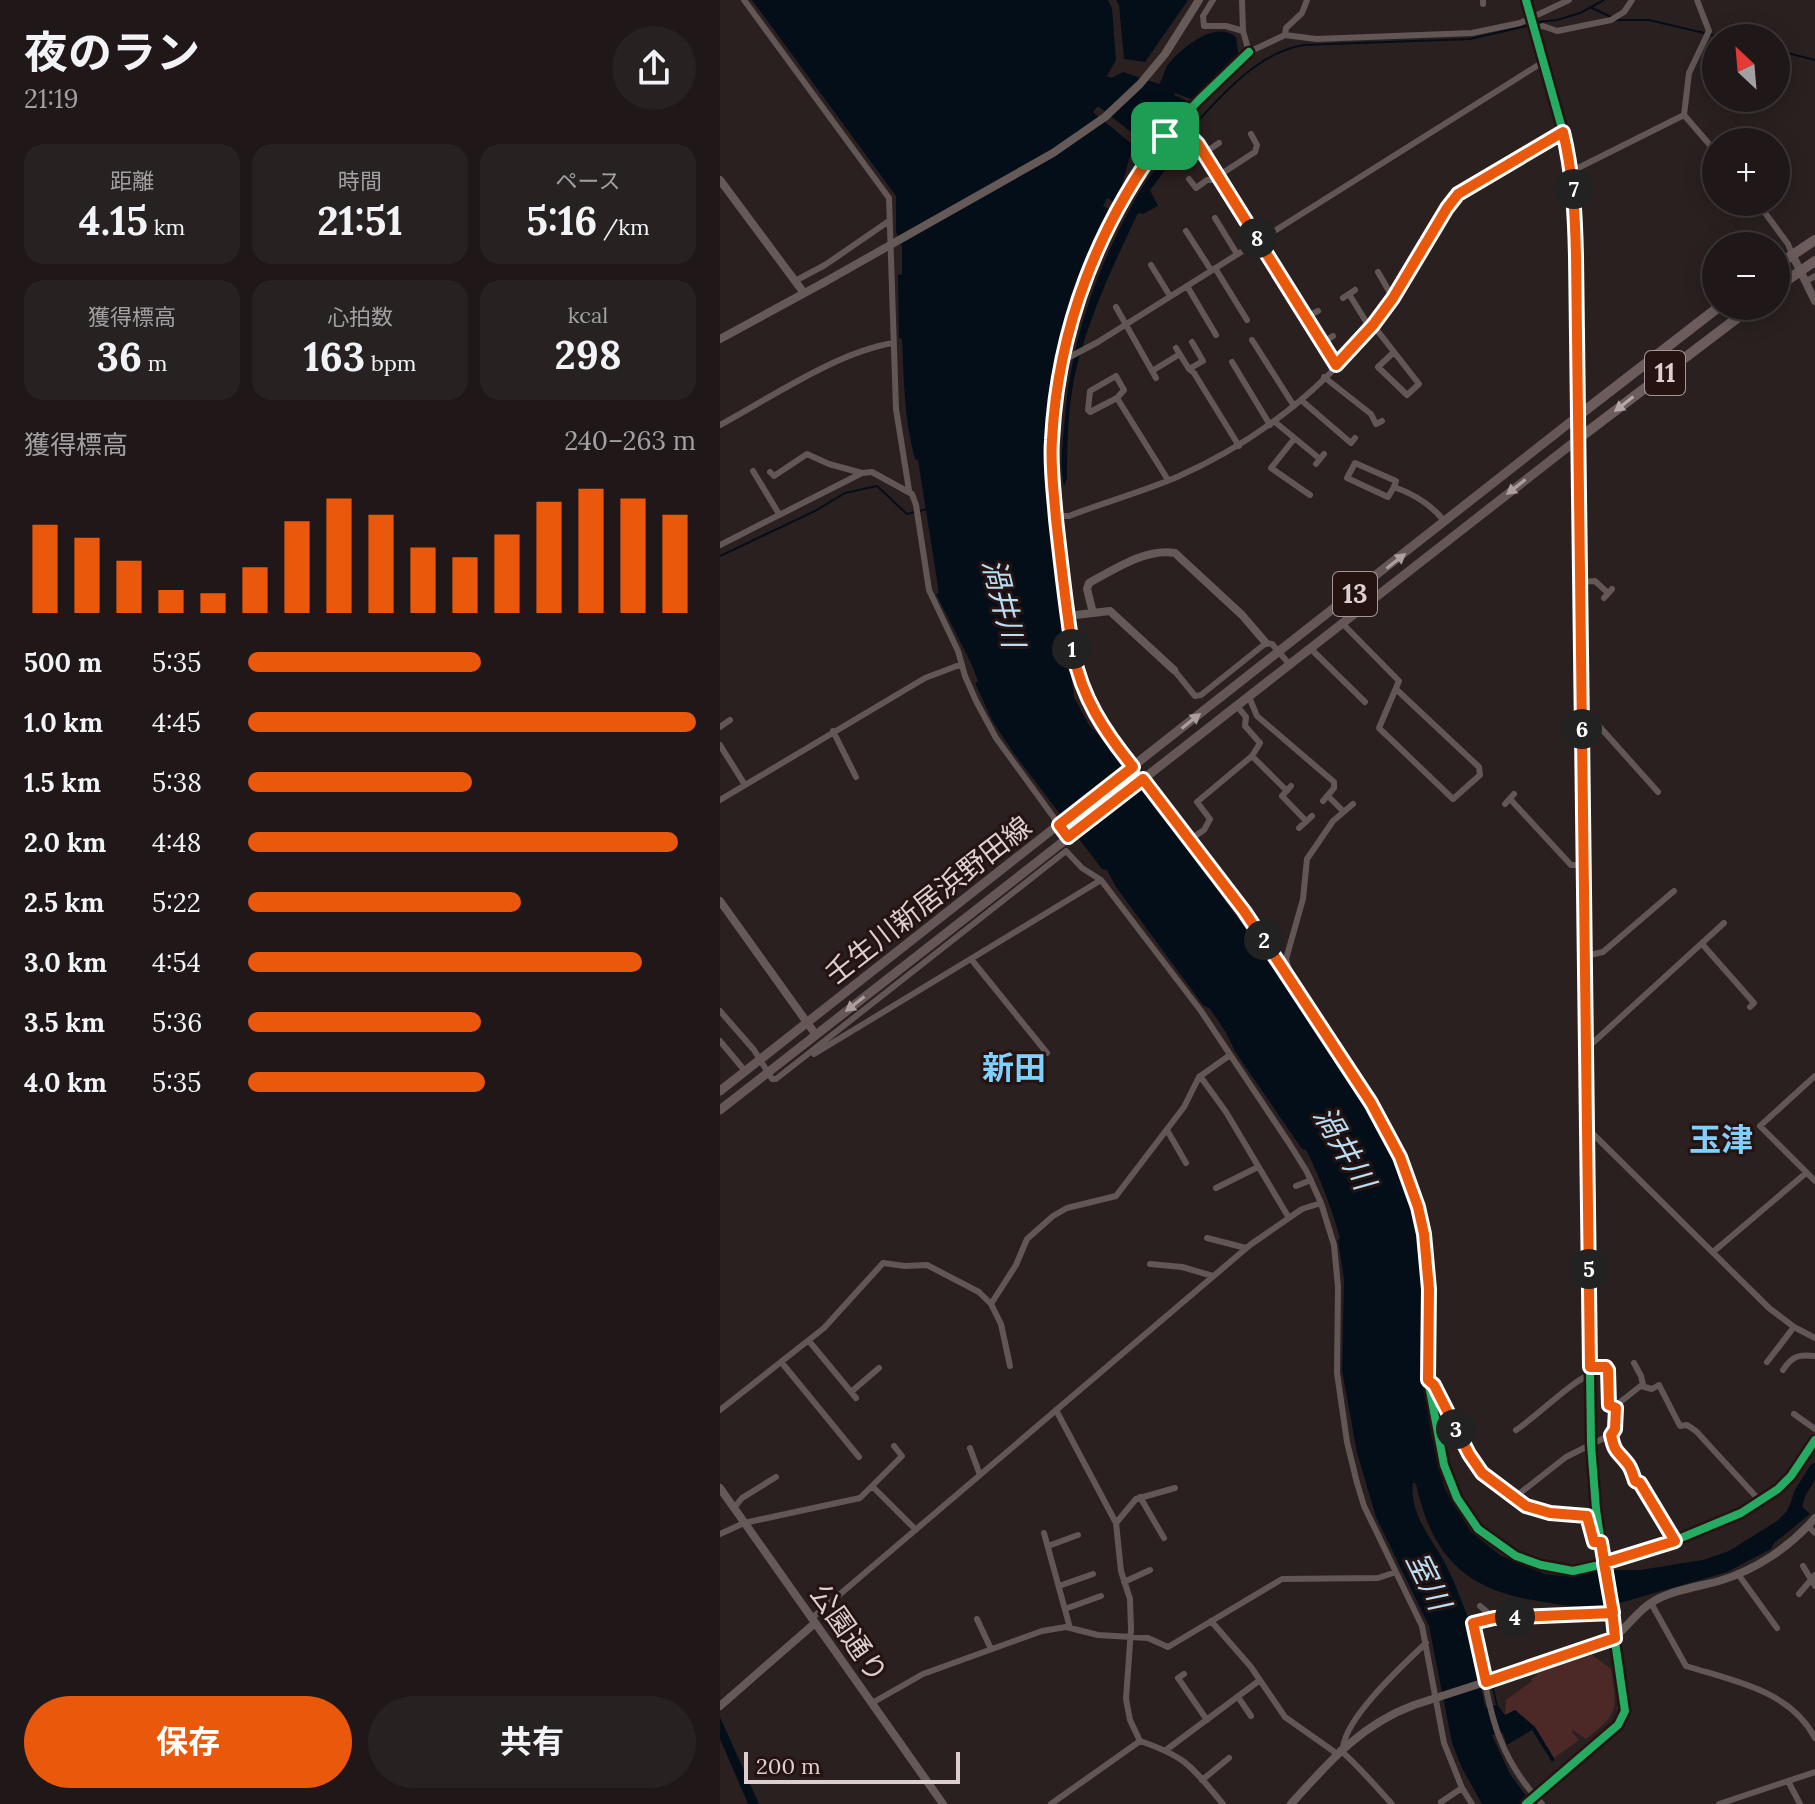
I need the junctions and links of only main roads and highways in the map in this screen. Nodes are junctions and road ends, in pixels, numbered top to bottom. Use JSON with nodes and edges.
{"nodes":[{"id":1,"x":1815,"y":240,"type":"edge"},
{"id":2,"x":1790,"y":256,"type":"edge"},
{"id":3,"x":1815,"y":261,"type":"edge"},
{"id":4,"x":1790,"y":282,"type":"edge"},
{"id":5,"x":1702,"y":320,"type":"edge"},
{"id":6,"x":1735,"y":320,"type":"edge"},
{"id":7,"x":1578,"y":416,"type":"joint"},
{"id":8,"x":1578,"y":439,"type":"joint"},
{"id":9,"x":720,"y":1091,"type":"edge"},
{"id":10,"x":720,"y":1110,"type":"edge"}],
"edges":[{"from":1,"to":2,"type":"highway"},
{"from":3,"to":4,"type":"highway"},
{"from":5,"to":7,"type":"highway","number":"11"},
{"from":6,"to":8,"type":"highway","number":"11","one_way":true},
{"from":9,"to":7,"type":"main road","name":"壬生川新居浜野田線","number":"13","one_way":true},
{"from":8,"to":10,"type":"main road","name":"壬生川新居浜野田線","number":"13","one_way":true}]}
